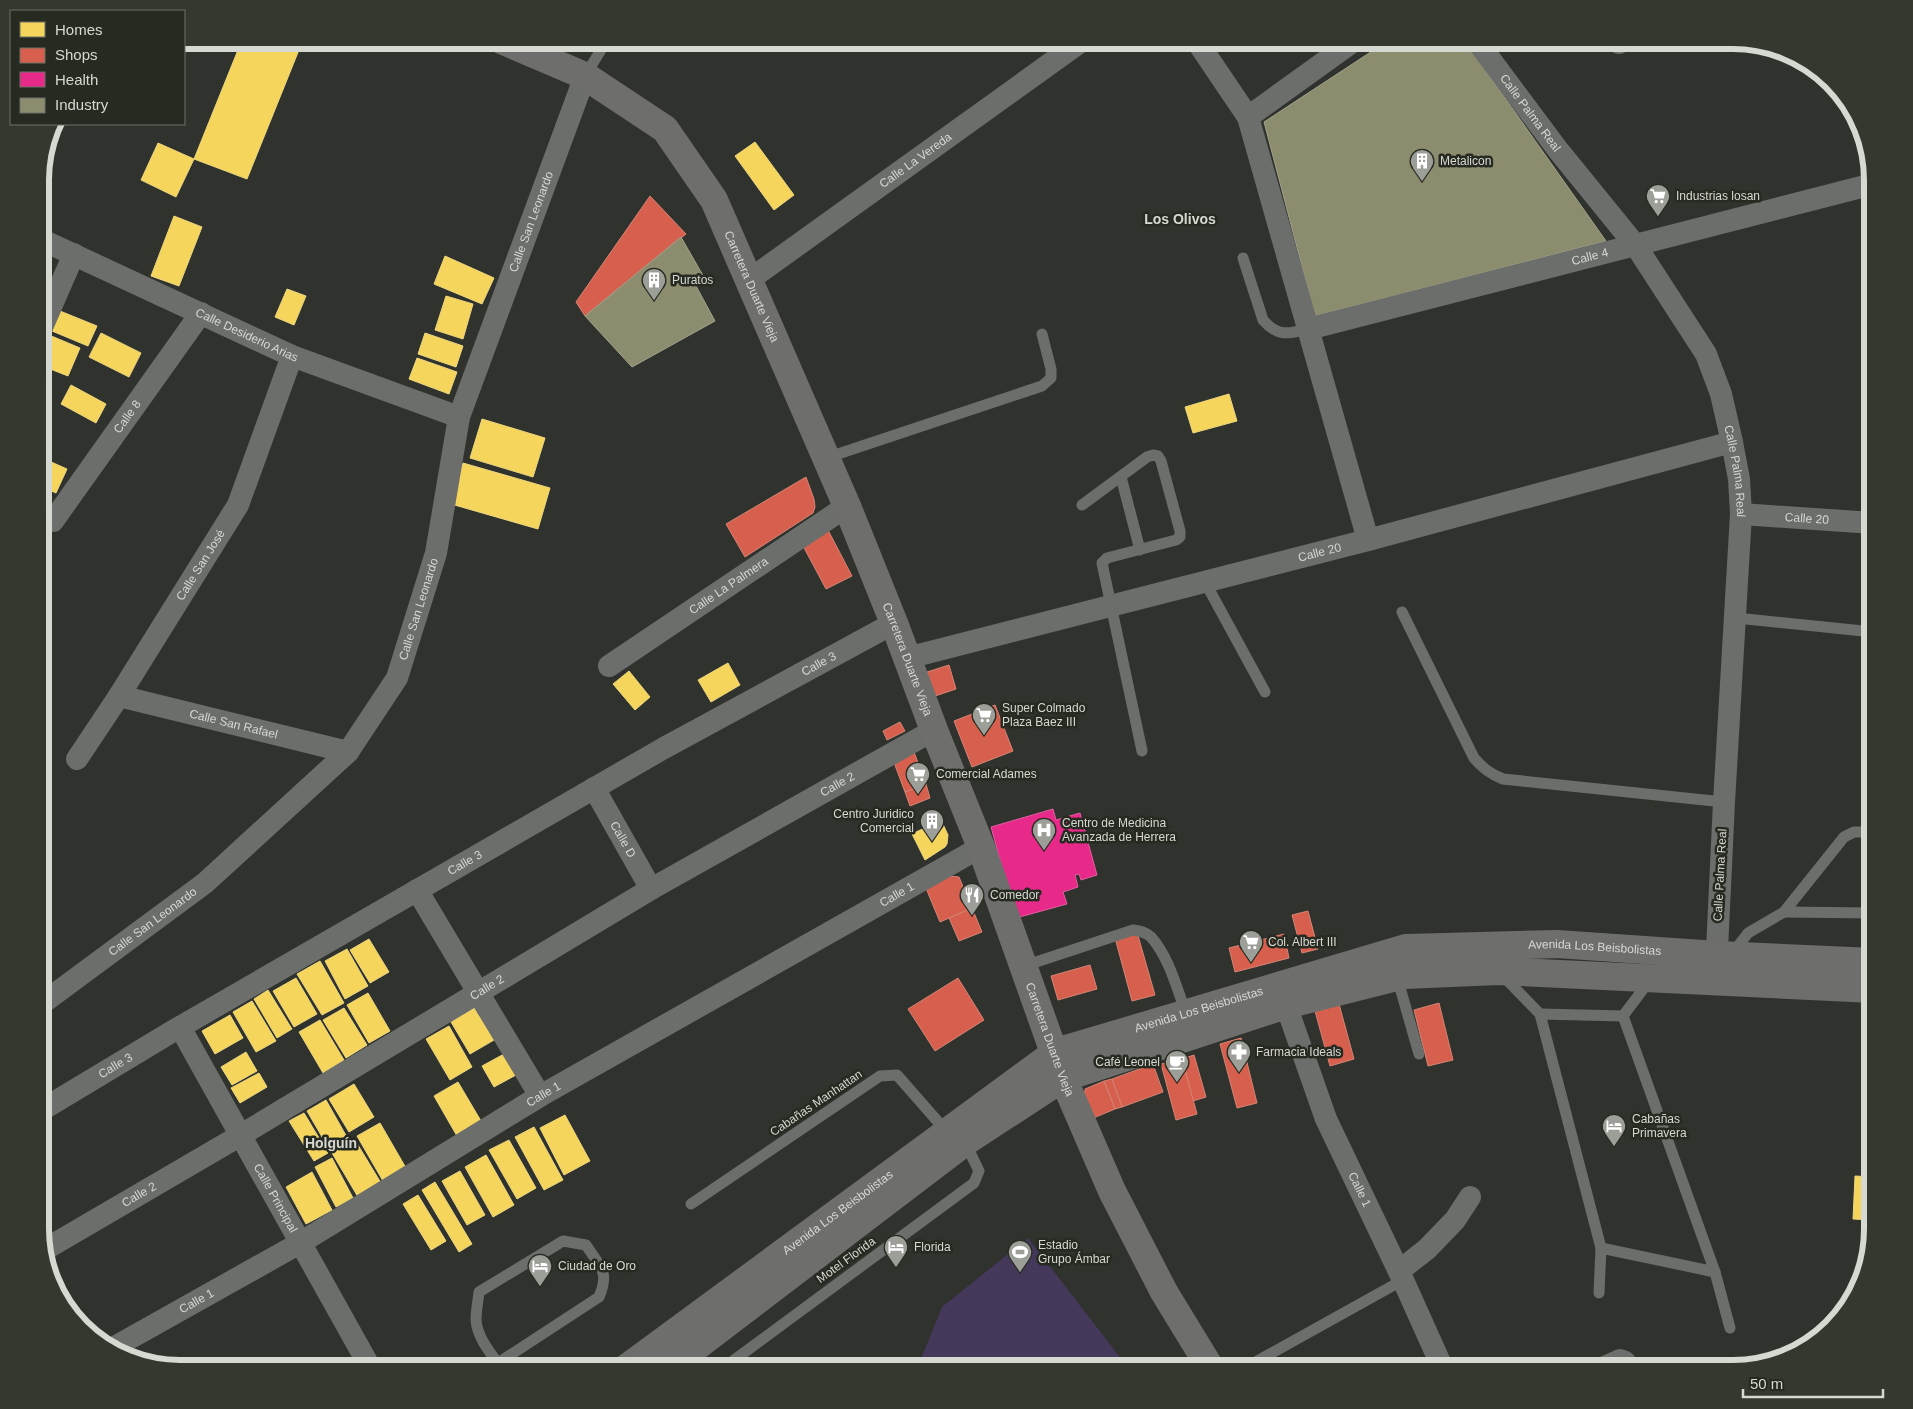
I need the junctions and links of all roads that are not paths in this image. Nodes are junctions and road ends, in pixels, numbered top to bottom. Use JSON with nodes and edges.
{"nodes":[{"id":1,"x":522,"y":49,"type":"edge"},
{"id":2,"x":602,"y":49,"type":"edge"},
{"id":3,"x":1070,"y":49,"type":"edge"},
{"id":4,"x":1202,"y":49,"type":"edge"},
{"id":5,"x":1342,"y":49,"type":"edge"},
{"id":6,"x":1489,"y":49,"type":"edge"},
{"id":7,"x":585,"y":76,"type":"junction"},
{"id":8,"x":1248,"y":117,"type":"junction"},
{"id":9,"x":1864,"y":186,"type":"edge"},
{"id":10,"x":49,"y":243,"type":"edge"},
{"id":11,"x":1636,"y":246,"type":"junction"},
{"id":12,"x":74,"y":254,"type":"junction"},
{"id":13,"x":1243,"y":258,"type":"dead end"},
{"id":14,"x":748,"y":280,"type":"junction"},
{"id":15,"x":49,"y":311,"type":"edge"},
{"id":16,"x":201,"y":313,"type":"junction"},
{"id":17,"x":1308,"y":329,"type":"junction"},
{"id":18,"x":1042,"y":334,"type":"dead end"},
{"id":19,"x":292,"y":356,"type":"junction"},
{"id":20,"x":459,"y":417,"type":"junction"},
{"id":21,"x":1732,"y":442,"type":"junction"},
{"id":22,"x":826,"y":458,"type":"junction"},
{"id":23,"x":1120,"y":477,"type":"junction"},
{"id":24,"x":1082,"y":505,"type":"dead end"},
{"id":25,"x":847,"y":506,"type":"junction"},
{"id":26,"x":1741,"y":514,"type":"junction"},
{"id":27,"x":53,"y":521,"type":"dead end"},
{"id":28,"x":1864,"y":522,"type":"edge"},
{"id":29,"x":1368,"y":540,"type":"junction"},
{"id":30,"x":1140,"y":550,"type":"junction"},
{"id":31,"x":1204,"y":582,"type":"junction"},
{"id":32,"x":1110,"y":606,"type":"junction"},
{"id":33,"x":1402,"y":612,"type":"dead end"},
{"id":34,"x":1736,"y":618,"type":"junction"},
{"id":35,"x":894,"y":623,"type":"junction"},
{"id":36,"x":1864,"y":631,"type":"edge"},
{"id":37,"x":907,"y":658,"type":"junction"},
{"id":38,"x":609,"y":666,"type":"dead end"},
{"id":39,"x":1265,"y":692,"type":"dead end"},
{"id":40,"x":119,"y":696,"type":"junction"},
{"id":41,"x":934,"y":730,"type":"junction"},
{"id":42,"x":1142,"y":751,"type":"dead end"},
{"id":43,"x":348,"y":752,"type":"junction"},
{"id":44,"x":77,"y":759,"type":"dead end"},
{"id":45,"x":594,"y":788,"type":"junction"},
{"id":46,"x":1724,"y":802,"type":"junction"},
{"id":47,"x":1864,"y":831,"type":"edge"},
{"id":48,"x":981,"y":848,"type":"junction"},
{"id":49,"x":651,"y":889,"type":"junction"},
{"id":50,"x":417,"y":890,"type":"junction"},
{"id":51,"x":1784,"y":912,"type":"junction"},
{"id":52,"x":1864,"y":913,"type":"edge"},
{"id":53,"x":1864,"y":962,"type":"edge"},
{"id":54,"x":1721,"y":964,"type":"junction"},
{"id":55,"x":1024,"y":966,"type":"junction"},
{"id":56,"x":1498,"y":971,"type":"junction"},
{"id":57,"x":1397,"y":977,"type":"junction"},
{"id":58,"x":1652,"y":978,"type":"junction"},
{"id":59,"x":1864,"y":988,"type":"edge"},
{"id":60,"x":479,"y":993,"type":"junction"},
{"id":61,"x":49,"y":998,"type":"edge"},
{"id":62,"x":1286,"y":1005,"type":"junction"},
{"id":63,"x":1186,"y":1013,"type":"junction"},
{"id":64,"x":1540,"y":1014,"type":"junction"},
{"id":65,"x":1623,"y":1016,"type":"junction"},
{"id":66,"x":180,"y":1027,"type":"junction"},
{"id":67,"x":1056,"y":1052,"type":"junction"},
{"id":68,"x":1419,"y":1054,"type":"dead end"},
{"id":69,"x":1064,"y":1078,"type":"junction"},
{"id":70,"x":540,"y":1096,"type":"junction"},
{"id":71,"x":49,"y":1106,"type":"edge"},
{"id":72,"x":241,"y":1135,"type":"junction"},
{"id":73,"x":956,"y":1137,"type":"junction"},
{"id":74,"x":1470,"y":1197,"type":"dead end"},
{"id":75,"x":691,"y":1204,"type":"dead end"},
{"id":76,"x":300,"y":1243,"type":"junction"},
{"id":77,"x":50,"y":1246,"type":"edge"},
{"id":78,"x":1601,"y":1248,"type":"junction"},
{"id":79,"x":1715,"y":1272,"type":"junction"},
{"id":80,"x":1401,"y":1275,"type":"junction"},
{"id":81,"x":1599,"y":1293,"type":"dead end"},
{"id":82,"x":1730,"y":1328,"type":"dead end"},
{"id":83,"x":118,"y":1345,"type":"edge"},
{"id":84,"x":367,"y":1360,"type":"edge"},
{"id":85,"x":496,"y":1360,"type":"edge"},
{"id":86,"x":509,"y":1360,"type":"edge"},
{"id":87,"x":638,"y":1360,"type":"edge"},
{"id":88,"x":678,"y":1360,"type":"edge"},
{"id":89,"x":734,"y":1360,"type":"edge"},
{"id":90,"x":1206,"y":1360,"type":"edge"},
{"id":91,"x":1258,"y":1360,"type":"edge"},
{"id":92,"x":1439,"y":1360,"type":"edge"}],
"edges":[{"from":1,"to":7,"type":"main road","name":"Carretera Duarte Vieja"},
{"from":2,"to":7,"type":"lane"},
{"from":3,"to":14,"type":"street","name":"Calle La Vereda"},
{"from":4,"to":8,"type":"street"},
{"from":5,"to":8,"type":"street"},
{"from":6,"to":11,"type":"street","name":"Calle Palma Real"},
{"from":7,"to":14,"type":"main road","name":"Carretera Duarte Vieja"},
{"from":7,"to":20,"type":"street","name":"Calle San Leonardo"},
{"from":8,"to":17,"type":"street"},
{"from":9,"to":11,"type":"street","name":"Calle 4"},
{"from":10,"to":12,"type":"street","name":"Calle Desiderio Arias"},
{"from":11,"to":17,"type":"street","name":"Calle 4"},
{"from":11,"to":21,"type":"street","name":"Calle Palma Real"},
{"from":12,"to":15,"type":"street"},
{"from":12,"to":16,"type":"street","name":"Calle Desiderio Arias"},
{"from":13,"to":17,"type":"lane"},
{"from":14,"to":22,"type":"main road","name":"Carretera Duarte Vieja"},
{"from":16,"to":19,"type":"street","name":"Calle Desiderio Arias"},
{"from":16,"to":27,"type":"street","name":"Calle 8"},
{"from":17,"to":29,"type":"street"},
{"from":18,"to":22,"type":"lane"},
{"from":19,"to":20,"type":"street","name":"Calle Desiderio Arias"},
{"from":19,"to":40,"type":"street","name":"Calle San José"},
{"from":20,"to":43,"type":"street","name":"Calle San Leonardo"},
{"from":21,"to":26,"type":"street","name":"Calle Palma Real"},
{"from":21,"to":29,"type":"street","name":"Calle 20"},
{"from":22,"to":25,"type":"main road","name":"Carretera Duarte Vieja"},
{"from":23,"to":24,"type":"lane"},
{"from":23,"to":30,"type":"lane"},
{"from":23,"to":30,"type":"lane"},
{"from":25,"to":35,"type":"main road","name":"Carretera Duarte Vieja"},
{"from":25,"to":38,"type":"street","name":"Calle La Palmera"},
{"from":26,"to":28,"type":"street","name":"Calle 20"},
{"from":26,"to":34,"type":"street","name":"Calle Palma Real"},
{"from":29,"to":31,"type":"street","name":"Calle 20"},
{"from":30,"to":32,"type":"lane"},
{"from":31,"to":32,"type":"street","name":"Calle 20"},
{"from":31,"to":39,"type":"lane"},
{"from":32,"to":37,"type":"street","name":"Calle 20"},
{"from":32,"to":42,"type":"lane"},
{"from":33,"to":46,"type":"lane"},
{"from":34,"to":36,"type":"lane"},
{"from":34,"to":46,"type":"street","name":"Calle Palma Real"},
{"from":35,"to":37,"type":"main road","name":"Carretera Duarte Vieja"},
{"from":35,"to":45,"type":"street","name":"Calle 3"},
{"from":37,"to":41,"type":"main road","name":"Carretera Duarte Vieja"},
{"from":40,"to":43,"type":"street","name":"Calle San Rafael"},
{"from":40,"to":44,"type":"street","name":"Calle San José"},
{"from":41,"to":48,"type":"main road","name":"Carretera Duarte Vieja"},
{"from":41,"to":49,"type":"street","name":"Calle 2"},
{"from":43,"to":61,"type":"street","name":"Calle San Leonardo"},
{"from":45,"to":49,"type":"street","name":"Calle D"},
{"from":45,"to":50,"type":"street","name":"Calle 3"},
{"from":46,"to":54,"type":"street","name":"Calle Palma Real"},
{"from":47,"to":51,"type":"lane"},
{"from":48,"to":55,"type":"main road","name":"Carretera Duarte Vieja"},
{"from":48,"to":70,"type":"street","name":"Calle 1"},
{"from":49,"to":60,"type":"street","name":"Calle 2"},
{"from":50,"to":60,"type":"street"},
{"from":50,"to":66,"type":"street","name":"Calle 3"},
{"from":51,"to":52,"type":"lane"},
{"from":51,"to":54,"type":"lane"},
{"from":53,"to":54,"type":"main road","name":"Avenida Los Beisbolistas"},
{"from":54,"to":58,"type":"main road","name":"Avenida Los Beisbolistas"},
{"from":54,"to":59,"type":"main road","name":"Avenida Los Beisbolistas"},
{"from":54,"to":63,"type":"main road","name":"Avenida Los Beisbolistas"},
{"from":55,"to":63,"type":"lane"},
{"from":55,"to":67,"type":"main road","name":"Carretera Duarte Vieja"},
{"from":56,"to":57,"type":"main road","name":"Avenida Los Beisbolistas"},
{"from":56,"to":58,"type":"main road","name":"Avenida Los Beisbolistas"},
{"from":56,"to":64,"type":"lane"},
{"from":57,"to":62,"type":"main road","name":"Avenida Los Beisbolistas"},
{"from":57,"to":68,"type":"lane"},
{"from":58,"to":65,"type":"lane"},
{"from":60,"to":70,"type":"street"},
{"from":60,"to":72,"type":"street","name":"Calle 2"},
{"from":62,"to":69,"type":"main road","name":"Avenida Los Beisbolistas"},
{"from":62,"to":80,"type":"street","name":"Calle 1"},
{"from":63,"to":67,"type":"main road","name":"Avenida Los Beisbolistas"},
{"from":64,"to":65,"type":"lane"},
{"from":64,"to":78,"type":"lane"},
{"from":65,"to":79,"type":"lane"},
{"from":66,"to":71,"type":"street","name":"Calle 3"},
{"from":66,"to":72,"type":"street","name":"Calle Principal"},
{"from":67,"to":69,"type":"main road","name":"Carretera Duarte Vieja"},
{"from":67,"to":73,"type":"main road","name":"Avenida Los Beisbolistas"},
{"from":69,"to":73,"type":"main road","name":"Avenida Los Beisbolistas"},
{"from":69,"to":90,"type":"main road","name":"Carretera Duarte Vieja"},
{"from":70,"to":76,"type":"street","name":"Calle 1"},
{"from":72,"to":76,"type":"street","name":"Calle Principal"},
{"from":72,"to":77,"type":"street","name":"Calle 2"},
{"from":73,"to":75,"type":"lane","name":"Cabañas Manhattan"},
{"from":73,"to":87,"type":"main road","name":"Avenida Los Beisbolistas"},
{"from":73,"to":88,"type":"main road","name":"Avenida Los Beisbolistas"},
{"from":73,"to":89,"type":"lane","name":"Motel Florida"},
{"from":74,"to":80,"type":"street"},
{"from":76,"to":83,"type":"street","name":"Calle 1"},
{"from":76,"to":84,"type":"street","name":"Calle Principal"},
{"from":78,"to":79,"type":"lane"},
{"from":78,"to":81,"type":"lane"},
{"from":79,"to":82,"type":"lane"},
{"from":80,"to":91,"type":"lane"},
{"from":80,"to":92,"type":"street","name":"Calle 1"},
{"from":85,"to":86,"type":"lane"}]}
